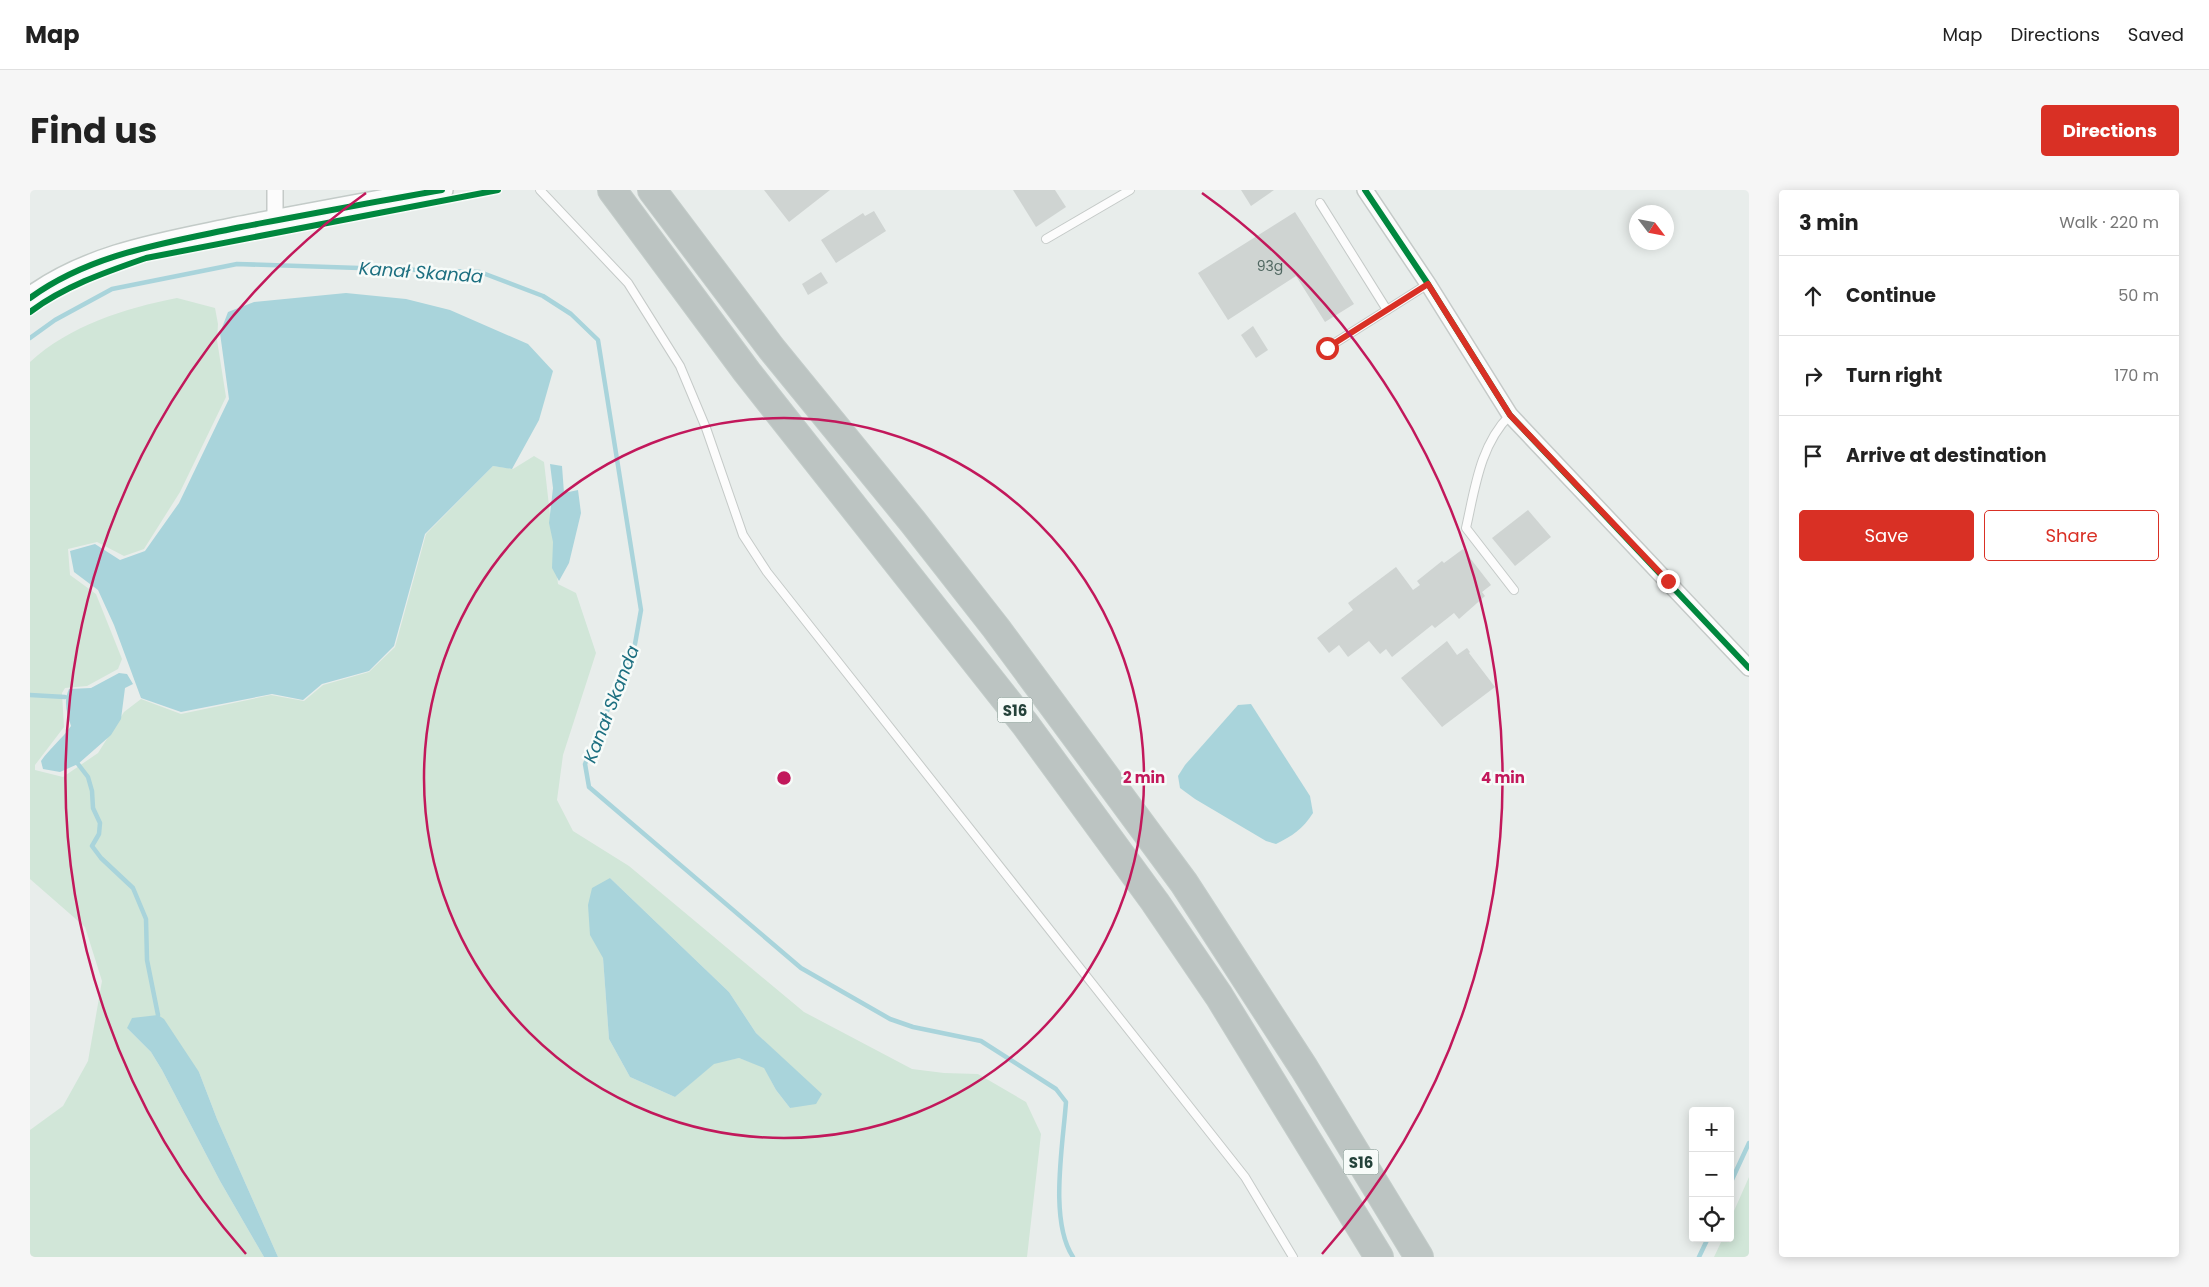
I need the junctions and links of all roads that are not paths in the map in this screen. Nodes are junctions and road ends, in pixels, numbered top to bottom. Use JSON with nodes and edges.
{"nodes":[{"id":1,"x":275,"y":190,"type":"edge"},
{"id":2,"x":442,"y":190,"type":"edge"},
{"id":3,"x":540,"y":190,"type":"edge"},
{"id":4,"x":612,"y":190,"type":"edge"},
{"id":5,"x":652,"y":190,"type":"edge"},
{"id":6,"x":1130,"y":190,"type":"edge"},
{"id":7,"x":1365,"y":190,"type":"edge"},
{"id":8,"x":1320,"y":203,"type":"dead end"},
{"id":9,"x":275,"y":221,"type":"junction"},
{"id":10,"x":1046,"y":239,"type":"dead end"},
{"id":11,"x":1428,"y":284,"type":"junction"},
{"id":12,"x":30,"y":298,"type":"edge"},
{"id":13,"x":1387,"y":310,"type":"junction"},
{"id":14,"x":1327,"y":348,"type":"dead end"},
{"id":15,"x":1510,"y":415,"type":"junction"},
{"id":16,"x":1514,"y":590,"type":"dead end"},
{"id":17,"x":1749,"y":668,"type":"edge"},
{"id":18,"x":1292,"y":1257,"type":"edge"},
{"id":19,"x":1379,"y":1257,"type":"edge"},
{"id":20,"x":1419,"y":1257,"type":"edge"}],
"edges":[{"from":1,"to":9,"type":"street"},
{"from":2,"to":9,"type":"street"},
{"from":3,"to":18,"type":"lane"},
{"from":4,"to":19,"type":"highway","number":"S16"},
{"from":5,"to":20,"type":"highway","number":"S16"},
{"from":6,"to":10,"type":"lane"},
{"from":7,"to":11,"type":"street"},
{"from":8,"to":13,"type":"lane"},
{"from":9,"to":12,"type":"street"},
{"from":11,"to":13,"type":"lane"},
{"from":11,"to":15,"type":"street"},
{"from":13,"to":14,"type":"lane"},
{"from":15,"to":16,"type":"lane"},
{"from":15,"to":17,"type":"street"}]}
